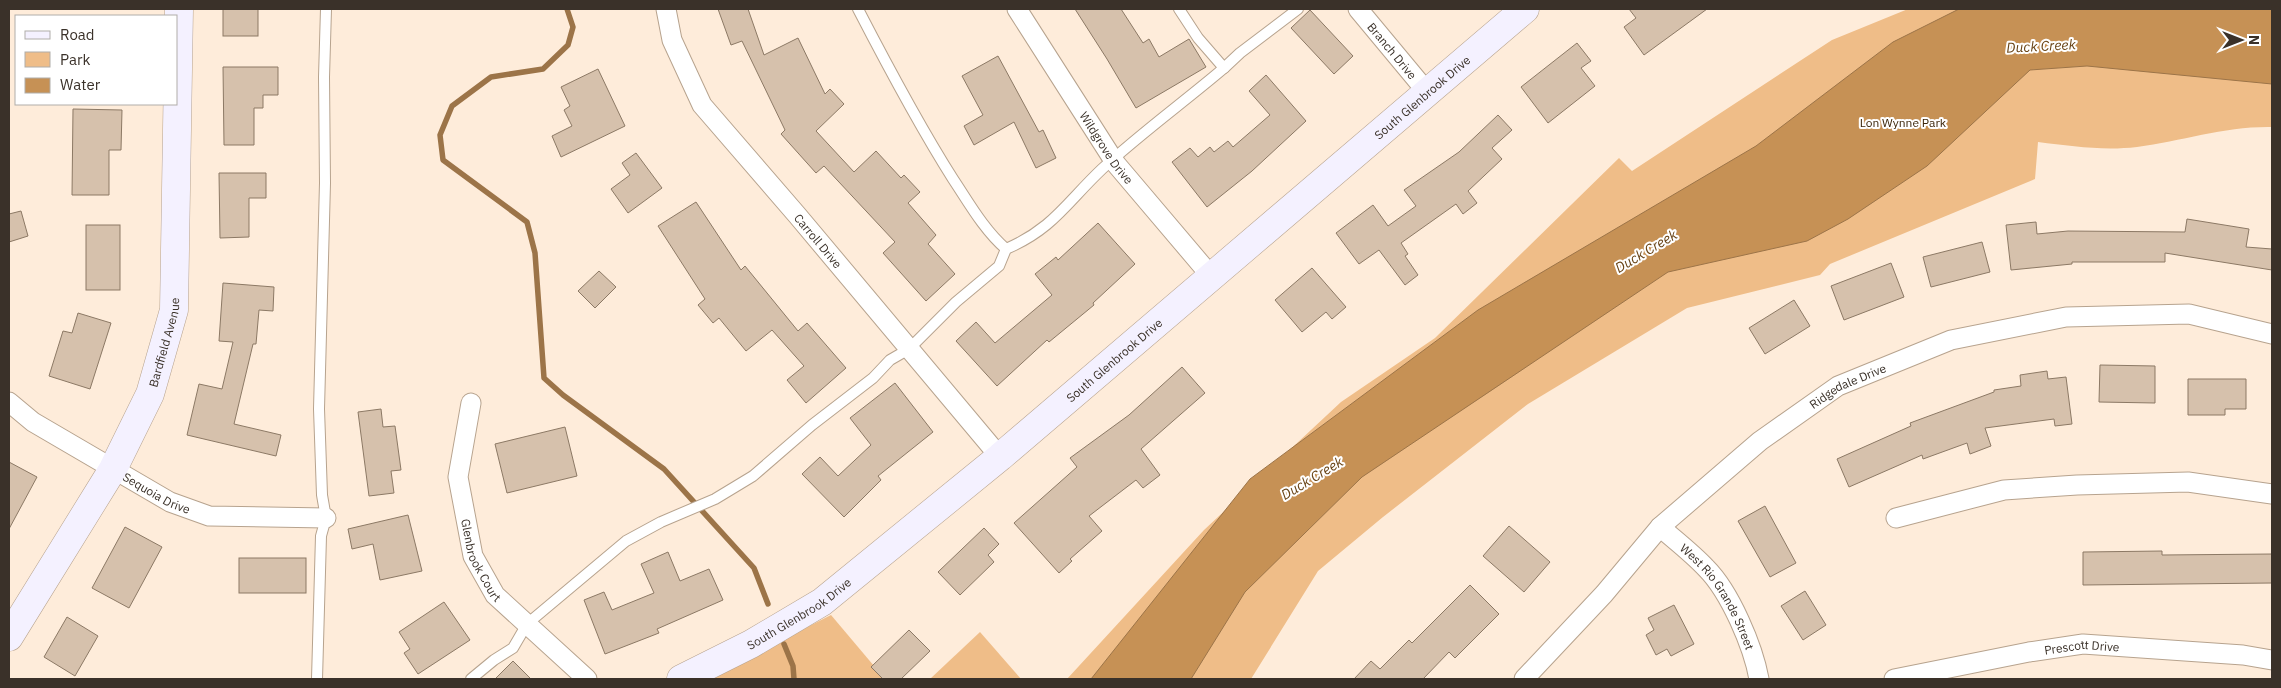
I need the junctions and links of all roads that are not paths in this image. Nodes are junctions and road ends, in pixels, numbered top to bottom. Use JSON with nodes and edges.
{"nodes":[{"id":1,"x":179,"y":9,"type":"edge"},
{"id":2,"x":326,"y":9,"type":"edge"},
{"id":3,"x":666,"y":9,"type":"edge"},
{"id":4,"x":858,"y":9,"type":"edge"},
{"id":5,"x":1017,"y":9,"type":"edge"},
{"id":6,"x":1179,"y":9,"type":"edge"},
{"id":7,"x":1298,"y":9,"type":"edge"},
{"id":8,"x":1358,"y":9,"type":"edge"},
{"id":9,"x":1525,"y":9,"type":"edge"},
{"id":10,"x":1224,"y":68,"type":"junction"},
{"id":11,"x":178,"y":69,"type":"edge"},
{"id":12,"x":1427,"y":92,"type":"junction"},
{"id":13,"x":177,"y":105,"type":"edge"},
{"id":14,"x":1114,"y":161,"type":"junction"},
{"id":15,"x":1006,"y":249,"type":"junction"},
{"id":16,"x":1210,"y":276,"type":"junction"},
{"id":17,"x":2272,"y":334,"type":"edge"},
{"id":18,"x":909,"y":349,"type":"junction"},
{"id":19,"x":9,"y":402,"type":"edge"},
{"id":20,"x":471,"y":403,"type":"dead end"},
{"id":21,"x":1000,"y":457,"type":"junction"},
{"id":22,"x":113,"y":469,"type":"junction"},
{"id":23,"x":2272,"y":494,"type":"edge"},
{"id":24,"x":326,"y":518,"type":"junction"},
{"id":25,"x":1896,"y":518,"type":"dead end"},
{"id":26,"x":1660,"y":527,"type":"junction"},
{"id":27,"x":527,"y":624,"type":"junction"},
{"id":28,"x":9,"y":637,"type":"edge"},
{"id":29,"x":2272,"y":660,"type":"edge"},
{"id":30,"x":1925,"y":676,"type":"edge"},
{"id":31,"x":316,"y":679,"type":"edge"},
{"id":32,"x":471,"y":679,"type":"edge"},
{"id":33,"x":588,"y":679,"type":"edge"},
{"id":34,"x":681,"y":679,"type":"edge"},
{"id":35,"x":1524,"y":679,"type":"edge"},
{"id":36,"x":1759,"y":679,"type":"edge"},
{"id":37,"x":1894,"y":679,"type":"edge"}],
"edges":[{"from":1,"to":11,"type":"street","name":"Bardfield Avenue"},
{"from":2,"to":24,"type":"lane"},
{"from":3,"to":18,"type":"street","name":"Carroll Drive"},
{"from":4,"to":15,"type":"lane"},
{"from":5,"to":14,"type":"street","name":"Wildgrove Drive"},
{"from":6,"to":10,"type":"lane"},
{"from":7,"to":10,"type":"lane"},
{"from":8,"to":12,"type":"street","name":"Branch Drive"},
{"from":9,"to":12,"type":"street","name":"South Glenbrook Drive"},
{"from":10,"to":14,"type":"lane"},
{"from":12,"to":16,"type":"street","name":"South Glenbrook Drive"},
{"from":13,"to":22,"type":"street","name":"Bardfield Avenue"},
{"from":14,"to":15,"type":"lane"},
{"from":14,"to":16,"type":"street","name":"Wildgrove Drive"},
{"from":15,"to":18,"type":"lane"},
{"from":16,"to":21,"type":"street","name":"South Glenbrook Drive"},
{"from":17,"to":26,"type":"street","name":"Ridgedale Drive"},
{"from":18,"to":21,"type":"street","name":"Carroll Drive"},
{"from":18,"to":27,"type":"lane"},
{"from":19,"to":22,"type":"street","name":"Sequoia Drive"},
{"from":20,"to":27,"type":"street","name":"Glenbrook Court"},
{"from":21,"to":34,"type":"street","name":"South Glenbrook Drive"},
{"from":22,"to":24,"type":"street","name":"Sequoia Drive"},
{"from":22,"to":28,"type":"street","name":"Bardfield Avenue"},
{"from":23,"to":25,"type":"street"},
{"from":24,"to":31,"type":"lane"},
{"from":26,"to":35,"type":"street","name":"Ridgedale Drive"},
{"from":26,"to":36,"type":"street","name":"West Rio Grande Street"},
{"from":27,"to":32,"type":"lane"},
{"from":27,"to":33,"type":"street","name":"Glenbrook Court"},
{"from":29,"to":30,"type":"street","name":"Prescott Drive"},
{"from":30,"to":37,"type":"street","name":"Prescott Drive"}]}
